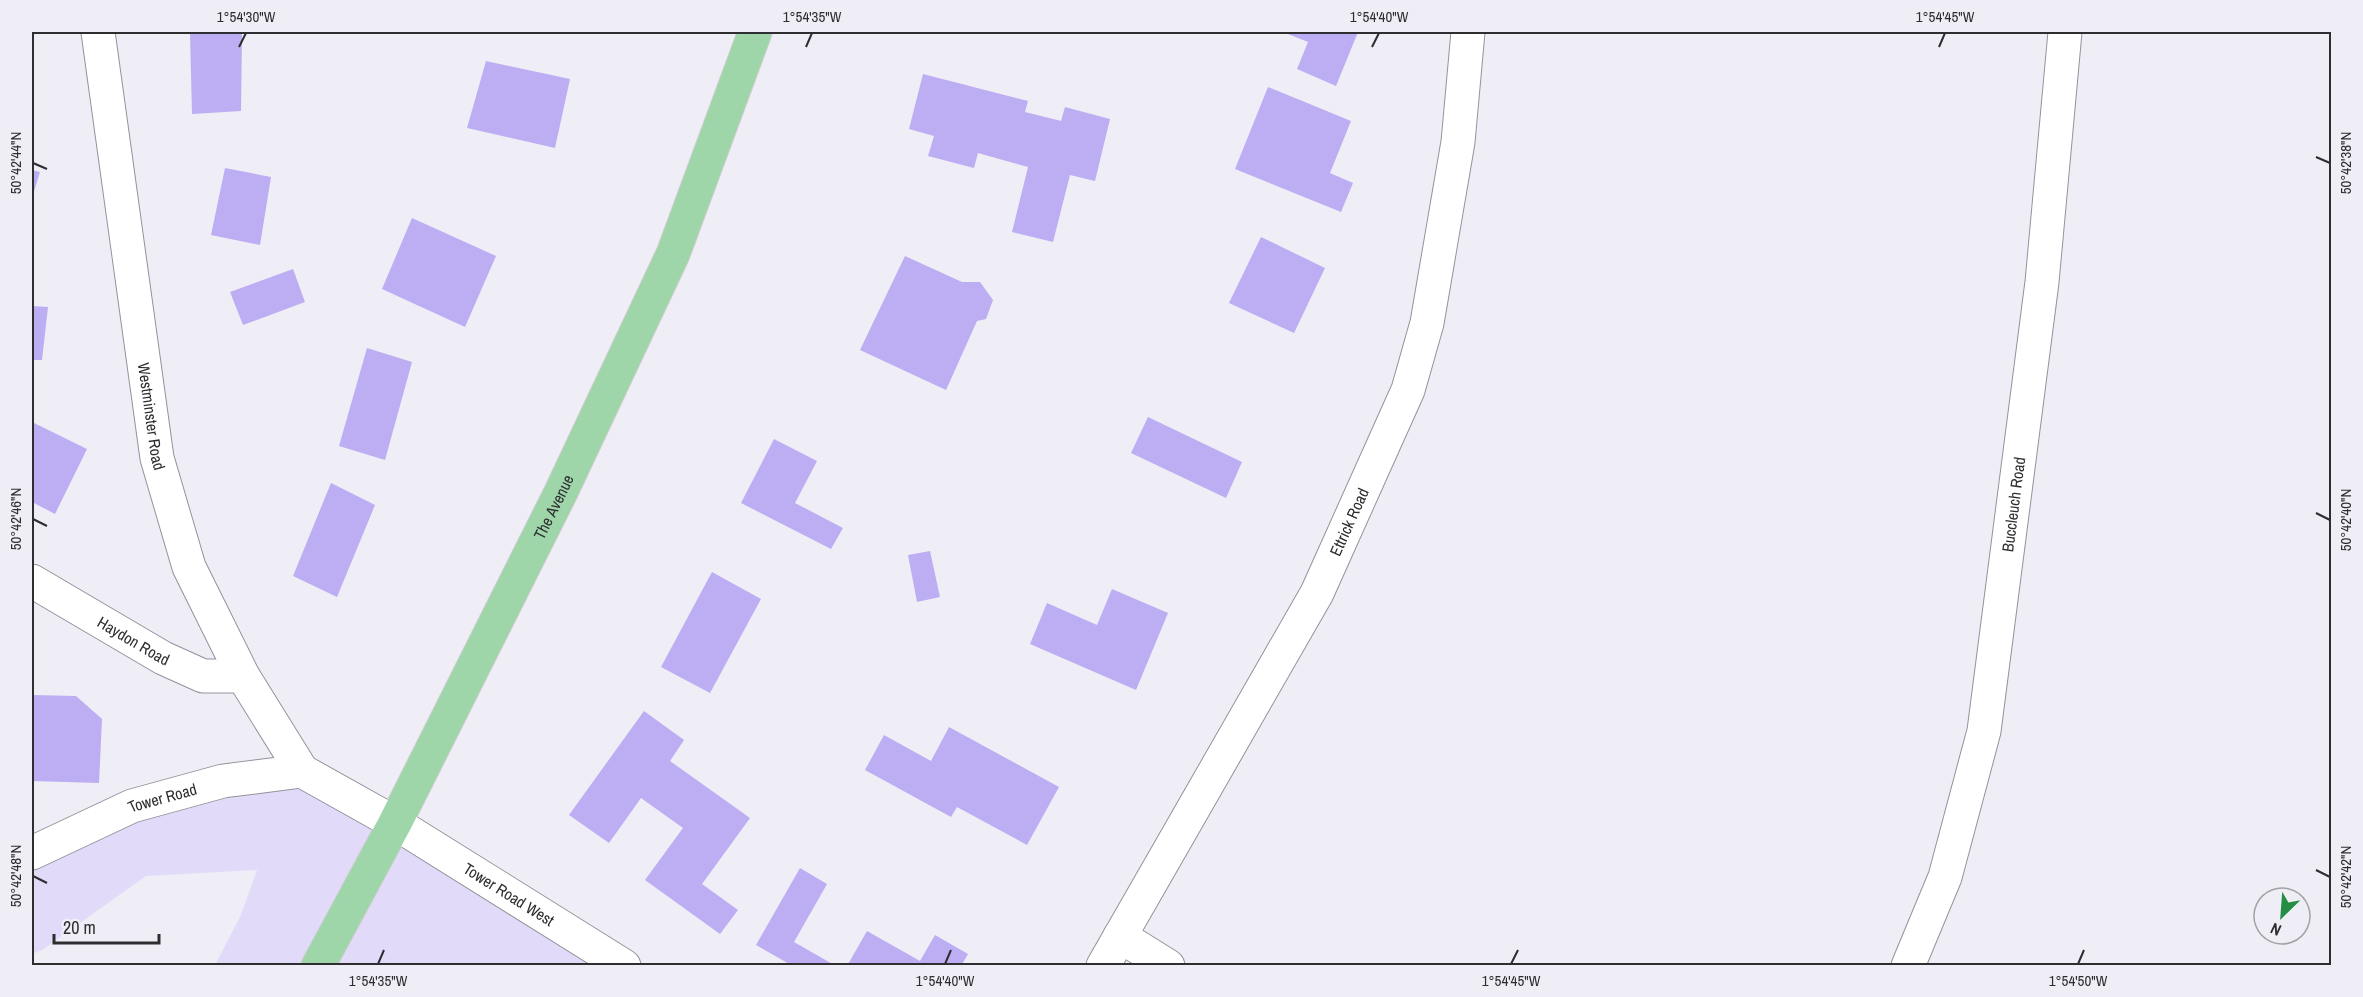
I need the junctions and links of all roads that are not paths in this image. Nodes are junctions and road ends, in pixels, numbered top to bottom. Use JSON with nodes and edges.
{"nodes":[{"id":1,"x":98,"y":32,"type":"edge"},
{"id":2,"x":755,"y":32,"type":"edge"},
{"id":3,"x":1468,"y":32,"type":"edge"},
{"id":4,"x":2066,"y":32,"type":"edge"},
{"id":5,"x":32,"y":581,"type":"edge"},
{"id":6,"x":243,"y":676,"type":"junction"},
{"id":7,"x":302,"y":771,"type":"junction"},
{"id":8,"x":395,"y":823,"type":"junction"},
{"id":9,"x":32,"y":852,"type":"edge"},
{"id":10,"x":1120,"y":936,"type":"junction"},
{"id":11,"x":318,"y":966,"type":"edge"},
{"id":12,"x":624,"y":966,"type":"edge"},
{"id":13,"x":1103,"y":966,"type":"edge"},
{"id":14,"x":1168,"y":966,"type":"edge"},
{"id":15,"x":1908,"y":966,"type":"edge"}],
"edges":[{"from":1,"to":6,"type":"street","name":"Westminster Road"},
{"from":2,"to":8,"type":"main road","name":"The Avenue"},
{"from":3,"to":10,"type":"street","name":"Ettrick Road"},
{"from":4,"to":15,"type":"street","name":"Buccleuch Road"},
{"from":5,"to":6,"type":"street","name":"Haydon Road"},
{"from":6,"to":7,"type":"street","name":"Westminster Road"},
{"from":7,"to":8,"type":"street"},
{"from":7,"to":9,"type":"street","name":"Tower Road"},
{"from":8,"to":11,"type":"main road","name":"The Avenue"},
{"from":8,"to":12,"type":"street","name":"Tower Road West"},
{"from":10,"to":13,"type":"street","name":"Ettrick Road"},
{"from":10,"to":14,"type":"street"}]}
